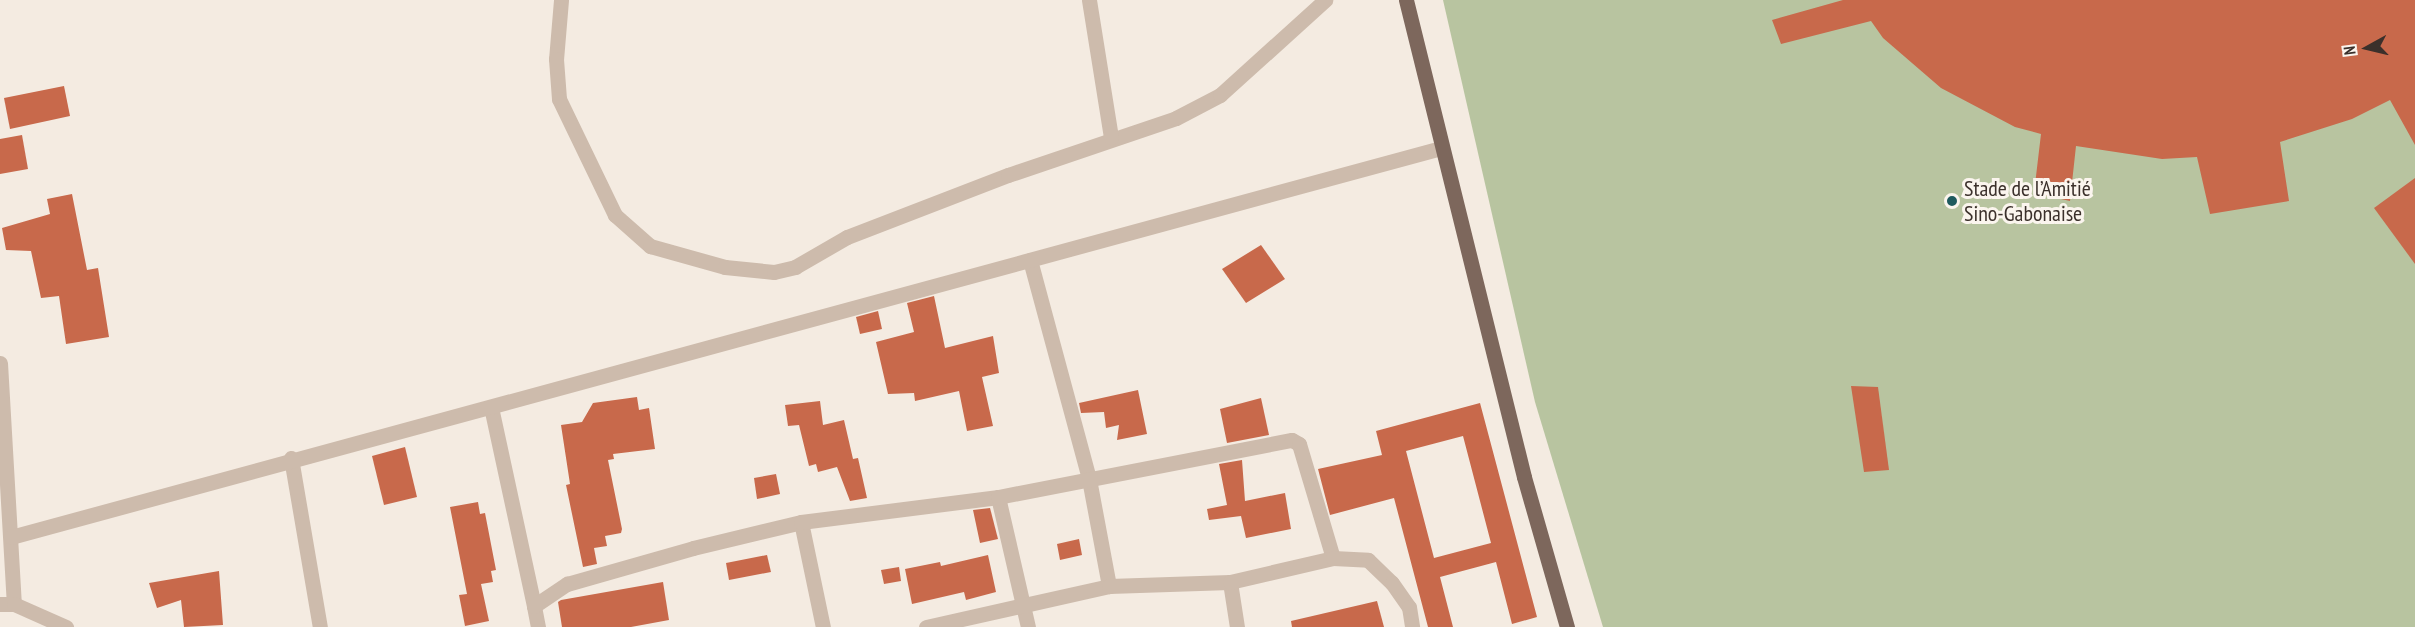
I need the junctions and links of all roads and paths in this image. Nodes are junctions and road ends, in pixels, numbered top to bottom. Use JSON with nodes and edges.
{"nodes":[{"id":1,"x":561,"y":0,"type":"edge"},
{"id":2,"x":1089,"y":0,"type":"edge"},
{"id":3,"x":1325,"y":0,"type":"edge"},
{"id":4,"x":1406,"y":0,"type":"edge"},
{"id":5,"x":1110,"y":137,"type":"junction"},
{"id":6,"x":1440,"y":148,"type":"junction"},
{"id":7,"x":1030,"y":260,"type":"junction"},
{"id":8,"x":0,"y":363,"type":"edge"},
{"id":9,"x":491,"y":407,"type":"junction"},
{"id":10,"x":291,"y":458,"type":"junction"},
{"id":11,"x":1089,"y":479,"type":"junction"},
{"id":12,"x":998,"y":497,"type":"junction"},
{"id":13,"x":801,"y":522,"type":"junction"},
{"id":14,"x":11,"y":537,"type":"junction"},
{"id":15,"x":1332,"y":558,"type":"junction"},
{"id":16,"x":1230,"y":582,"type":"junction"},
{"id":17,"x":1109,"y":586,"type":"junction"},
{"id":18,"x":7,"y":604,"type":"edge"},
{"id":19,"x":1023,"y":604,"type":"junction"},
{"id":20,"x":534,"y":606,"type":"junction"},
{"id":21,"x":66,"y":627,"type":"edge"},
{"id":22,"x":320,"y":627,"type":"edge"},
{"id":23,"x":538,"y":627,"type":"edge"},
{"id":24,"x":823,"y":627,"type":"edge"},
{"id":25,"x":926,"y":627,"type":"edge"},
{"id":26,"x":1028,"y":627,"type":"edge"},
{"id":27,"x":1237,"y":627,"type":"edge"},
{"id":28,"x":1412,"y":627,"type":"edge"},
{"id":29,"x":1567,"y":627,"type":"edge"}],
"edges":[{"from":1,"to":5,"type":"street"},
{"from":2,"to":5,"type":"street"},
{"from":3,"to":5,"type":"street"},
{"from":4,"to":6,"type":"main road"},
{"from":6,"to":7,"type":"street"},
{"from":6,"to":29,"type":"main road"},
{"from":7,"to":9,"type":"street"},
{"from":7,"to":11,"type":"street"},
{"from":8,"to":14,"type":"street"},
{"from":9,"to":10,"type":"street"},
{"from":9,"to":20,"type":"street"},
{"from":10,"to":14,"type":"street"},
{"from":10,"to":22,"type":"street"},
{"from":11,"to":12,"type":"street"},
{"from":11,"to":15,"type":"street"},
{"from":11,"to":17,"type":"street"},
{"from":12,"to":13,"type":"street"},
{"from":12,"to":19,"type":"street"},
{"from":13,"to":20,"type":"street"},
{"from":13,"to":24,"type":"street"},
{"from":14,"to":18,"type":"street"},
{"from":15,"to":16,"type":"street"},
{"from":15,"to":28,"type":"street"},
{"from":16,"to":17,"type":"street"},
{"from":16,"to":27,"type":"street"},
{"from":17,"to":19,"type":"street"},
{"from":18,"to":21,"type":"street"},
{"from":19,"to":25,"type":"street"},
{"from":19,"to":26,"type":"street"},
{"from":20,"to":23,"type":"street"}]}
